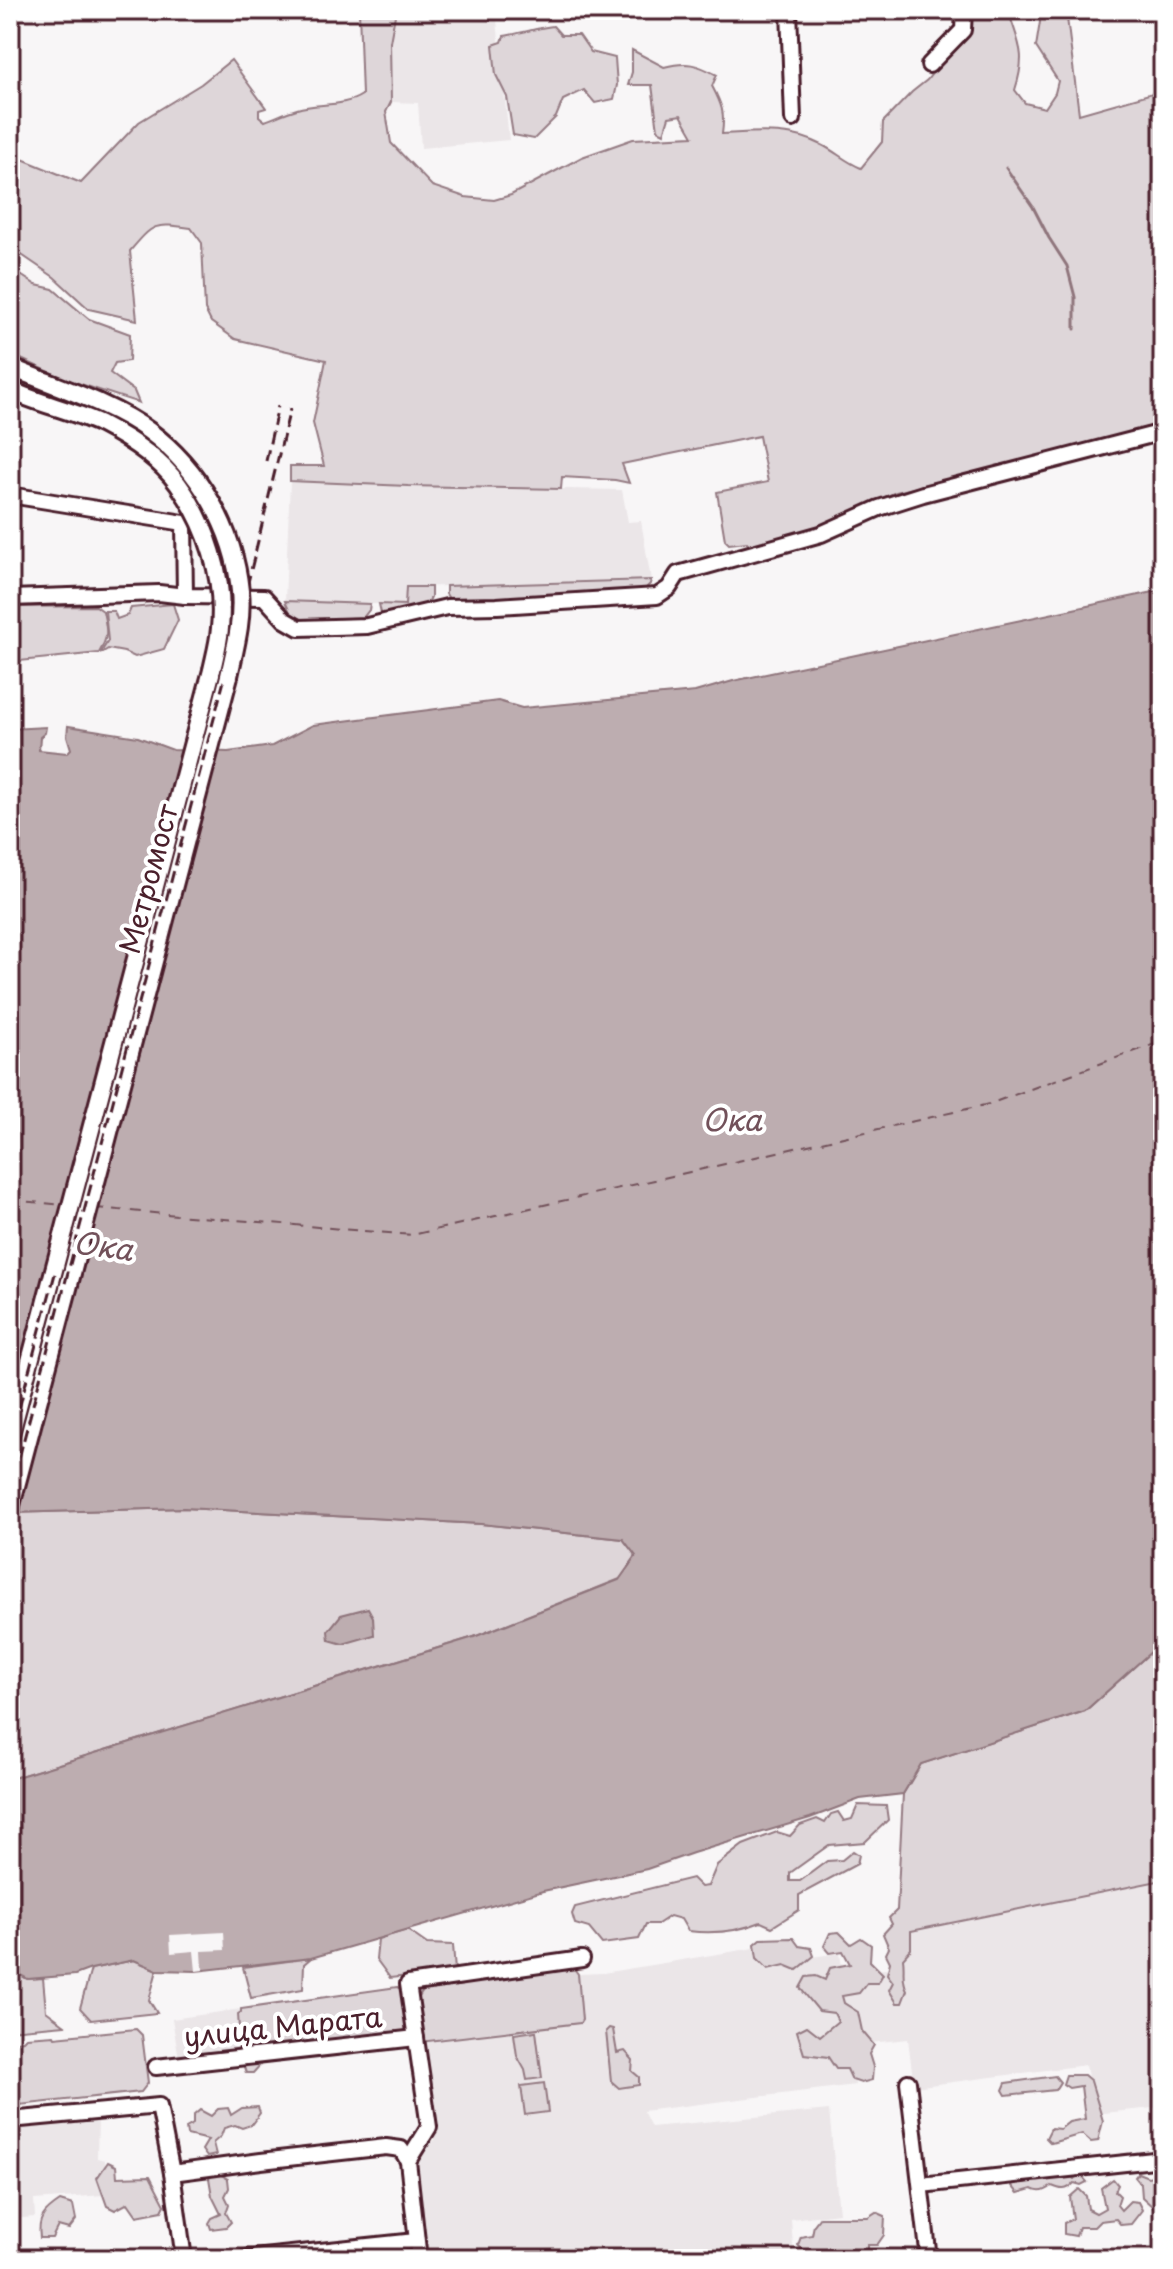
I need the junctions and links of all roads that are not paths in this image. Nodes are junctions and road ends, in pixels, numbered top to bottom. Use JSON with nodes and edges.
{"nodes":[{"id":1,"x":789,"y":10,"type":"edge"},
{"id":2,"x":964,"y":10,"type":"edge"},
{"id":3,"x":929,"y":65,"type":"dead end"},
{"id":4,"x":793,"y":119,"type":"dead end"},
{"id":5,"x":10,"y":367,"type":"edge"},
{"id":6,"x":10,"y":390,"type":"edge"},
{"id":7,"x":1163,"y":432,"type":"edge"},
{"id":8,"x":10,"y":495,"type":"edge"},
{"id":9,"x":185,"y":596,"type":"junction"},
{"id":10,"x":10,"y":598,"type":"edge"},
{"id":11,"x":10,"y":1437,"type":"edge"},
{"id":12,"x":10,"y":1509,"type":"edge"},
{"id":13,"x":582,"y":1959,"type":"dead end"},
{"id":14,"x":416,"y":2038,"type":"junction"},
{"id":15,"x":156,"y":2067,"type":"dead end"},
{"id":16,"x":908,"y":2082,"type":"dead end"},
{"id":17,"x":10,"y":2120,"type":"edge"},
{"id":18,"x":1163,"y":2159,"type":"edge"},
{"id":19,"x":408,"y":2161,"type":"junction"},
{"id":20,"x":172,"y":2173,"type":"junction"},
{"id":21,"x":921,"y":2185,"type":"junction"},
{"id":22,"x":416,"y":2241,"type":"junction"},
{"id":23,"x":184,"y":2259,"type":"edge"},
{"id":24,"x":243,"y":2259,"type":"edge"},
{"id":25,"x":419,"y":2259,"type":"edge"},
{"id":26,"x":929,"y":2259,"type":"edge"}],
"edges":[{"from":1,"to":4,"type":"street"},
{"from":2,"to":3,"type":"street"},
{"from":5,"to":12,"type":"main road","name":"Метромост","bridge":true},
{"from":6,"to":11,"type":"main road","name":"Метромост","bridge":true},
{"from":7,"to":9,"type":"street"},
{"from":8,"to":9,"type":"street"},
{"from":9,"to":10,"type":"street"},
{"from":13,"to":14,"type":"street","name":"улица Марата"},
{"from":14,"to":15,"type":"street","name":"улица Марата"},
{"from":14,"to":19,"type":"street"},
{"from":16,"to":21,"type":"street"},
{"from":17,"to":20,"type":"street"},
{"from":18,"to":21,"type":"street"},
{"from":19,"to":20,"type":"street"},
{"from":19,"to":22,"type":"street"},
{"from":20,"to":23,"type":"street"},
{"from":21,"to":26,"type":"street"},
{"from":22,"to":24,"type":"street"},
{"from":22,"to":25,"type":"street"}]}
